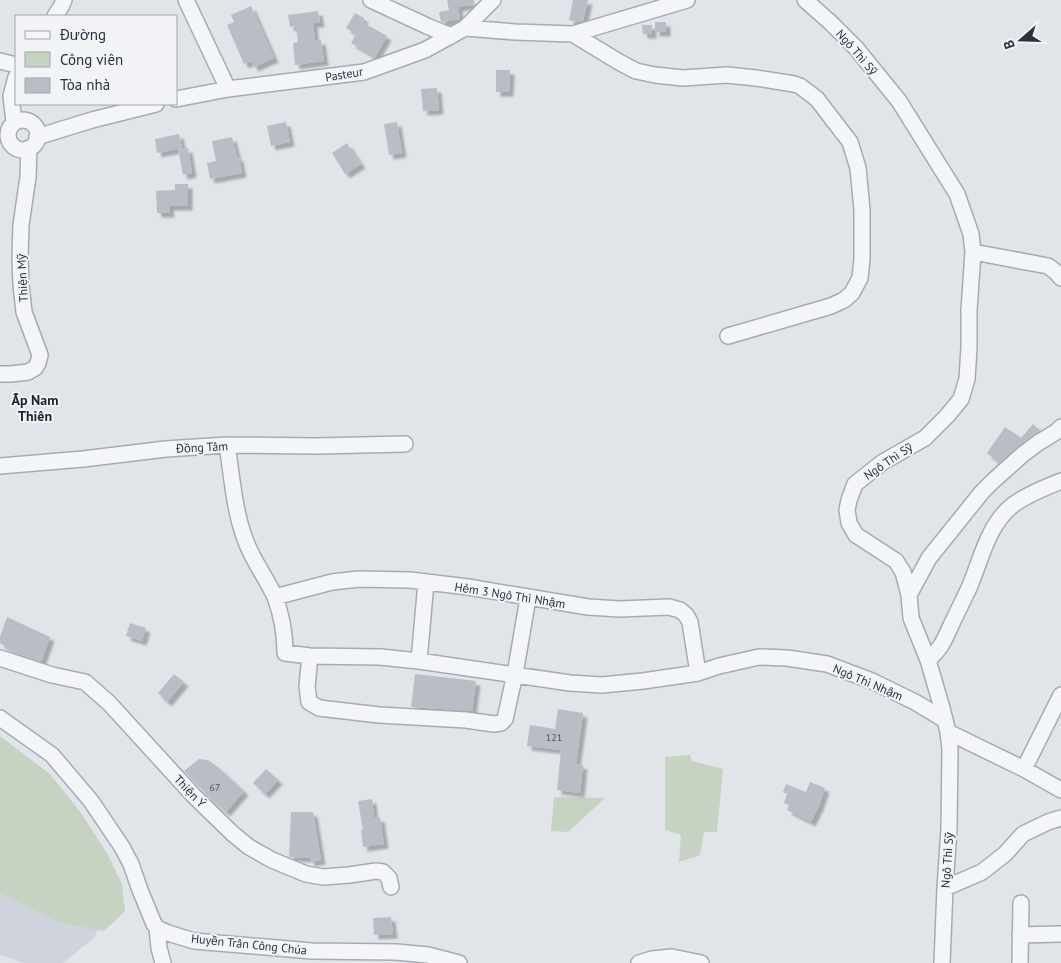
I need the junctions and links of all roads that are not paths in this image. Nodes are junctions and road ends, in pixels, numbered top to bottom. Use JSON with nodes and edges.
{"nodes":[{"id":1,"x":64,"y":0,"type":"edge"},
{"id":2,"x":186,"y":0,"type":"edge"},
{"id":3,"x":371,"y":0,"type":"edge"},
{"id":4,"x":493,"y":0,"type":"edge"},
{"id":5,"x":687,"y":0,"type":"edge"},
{"id":6,"x":805,"y":0,"type":"edge"},
{"id":7,"x":56,"y":15,"type":"edge"},
{"id":8,"x":465,"y":28,"type":"junction"},
{"id":9,"x":572,"y":34,"type":"junction"},
{"id":10,"x":451,"y":36,"type":"junction"},
{"id":11,"x":0,"y":61,"type":"edge"},
{"id":12,"x":15,"y":65,"type":"edge"},
{"id":13,"x":15,"y":81,"type":"edge"},
{"id":14,"x":228,"y":89,"type":"junction"},
{"id":15,"x":178,"y":99,"type":"edge"},
{"id":16,"x":152,"y":105,"type":"edge"},
{"id":17,"x":7,"y":131,"type":"edge"},
{"id":18,"x":33,"y":142,"type":"junction"},
{"id":19,"x":973,"y":252,"type":"junction"},
{"id":20,"x":1061,"y":278,"type":"edge"},
{"id":21,"x":728,"y":336,"type":"dead end"},
{"id":22,"x":0,"y":374,"type":"edge"},
{"id":23,"x":1061,"y":428,"type":"edge"},
{"id":24,"x":406,"y":444,"type":"dead end"},
{"id":25,"x":227,"y":445,"type":"junction"},
{"id":26,"x":0,"y":466,"type":"edge"},
{"id":27,"x":1061,"y":481,"type":"edge"},
{"id":28,"x":426,"y":582,"type":"junction"},
{"id":29,"x":909,"y":595,"type":"junction"},
{"id":30,"x":275,"y":597,"type":"junction"},
{"id":31,"x":528,"y":598,"type":"junction"},
{"id":32,"x":310,"y":656,"type":"junction"},
{"id":33,"x":0,"y":658,"type":"edge"},
{"id":34,"x":928,"y":660,"type":"junction"},
{"id":35,"x":420,"y":661,"type":"junction"},
{"id":36,"x":698,"y":673,"type":"junction"},
{"id":37,"x":515,"y":674,"type":"junction"},
{"id":38,"x":1061,"y":695,"type":"edge"},
{"id":39,"x":0,"y":718,"type":"edge"},
{"id":40,"x":947,"y":726,"type":"junction"},
{"id":41,"x":1024,"y":770,"type":"junction"},
{"id":42,"x":1061,"y":790,"type":"edge"},
{"id":43,"x":1061,"y":818,"type":"edge"},
{"id":44,"x":391,"y":887,"type":"dead end"},
{"id":45,"x":945,"y":888,"type":"junction"},
{"id":46,"x":1021,"y":903,"type":"dead end"},
{"id":47,"x":157,"y":928,"type":"junction"},
{"id":48,"x":1020,"y":934,"type":"junction"},
{"id":49,"x":1061,"y":934,"type":"edge"},
{"id":50,"x":277,"y":956,"type":"edge"},
{"id":51,"x":163,"y":963,"type":"edge"},
{"id":52,"x":459,"y":963,"type":"edge"},
{"id":53,"x":639,"y":963,"type":"edge"},
{"id":54,"x":701,"y":963,"type":"edge"},
{"id":55,"x":942,"y":963,"type":"edge"},
{"id":56,"x":1020,"y":963,"type":"edge"}],
"edges":[{"from":1,"to":7,"type":"street"},
{"from":2,"to":14,"type":"street"},
{"from":3,"to":10,"type":"street"},
{"from":4,"to":8,"type":"street","name":"Pasteur"},
{"from":5,"to":9,"type":"street"},
{"from":6,"to":19,"type":"street","name":"Ngô Thì Sỹ"},
{"from":8,"to":9,"type":"street"},
{"from":8,"to":10,"type":"street","name":"Pasteur"},
{"from":9,"to":21,"type":"street"},
{"from":10,"to":14,"type":"street","name":"Pasteur"},
{"from":11,"to":12,"type":"street"},
{"from":13,"to":17,"type":"street"},
{"from":14,"to":15,"type":"street","name":"Pasteur"},
{"from":16,"to":18,"type":"street"},
{"from":17,"to":18,"type":"street"},
{"from":17,"to":18,"type":"street"},
{"from":18,"to":22,"type":"street","name":"Thiện Mỹ"},
{"from":19,"to":20,"type":"street"},
{"from":19,"to":29,"type":"street","name":"Ngô Thì Sỹ"},
{"from":23,"to":29,"type":"street"},
{"from":24,"to":25,"type":"street","name":"Đồng Tâm"},
{"from":25,"to":26,"type":"street","name":"Đồng Tâm"},
{"from":25,"to":30,"type":"street"},
{"from":27,"to":34,"type":"street"},
{"from":28,"to":30,"type":"street","name":"Hẻm 3 Ngô Thì Nhậm"},
{"from":28,"to":31,"type":"street","name":"Hẻm 3 Ngô Thì Nhậm"},
{"from":28,"to":35,"type":"street"},
{"from":29,"to":34,"type":"street","name":"Ngô Thì Sỹ"},
{"from":30,"to":32,"type":"street","name":"Ngô Thì Nhậm"},
{"from":31,"to":36,"type":"street","name":"Hẻm 3 Ngô Thì Nhậm"},
{"from":31,"to":37,"type":"street"},
{"from":32,"to":35,"type":"street","name":"Ngô Thì Nhậm"},
{"from":32,"to":37,"type":"street"},
{"from":33,"to":44,"type":"street","name":"Thiện Ý"},
{"from":34,"to":40,"type":"street","name":"Ngô Thì Sỹ"},
{"from":35,"to":37,"type":"street","name":"Ngô Thì Nhậm"},
{"from":36,"to":37,"type":"street","name":"Ngô Thì Nhậm"},
{"from":36,"to":40,"type":"street","name":"Ngô Thì Nhậm"},
{"from":38,"to":41,"type":"street"},
{"from":39,"to":47,"type":"street"},
{"from":40,"to":41,"type":"street","name":"Ngô Thì Nhậm"},
{"from":40,"to":45,"type":"street","name":"Ngô Thì Sỹ"},
{"from":41,"to":42,"type":"street","name":"Ngô Thì Nhậm"},
{"from":43,"to":45,"type":"street"},
{"from":45,"to":55,"type":"street","name":"Ngô Thì Sỹ"},
{"from":46,"to":48,"type":"street"},
{"from":47,"to":50,"type":"street","name":"Huyền Trân Công Chúa"},
{"from":47,"to":51,"type":"street"},
{"from":48,"to":49,"type":"street"},
{"from":48,"to":56,"type":"street"},
{"from":50,"to":52,"type":"street","name":"Huyền Trân Công Chúa"},
{"from":53,"to":54,"type":"street"}]}
